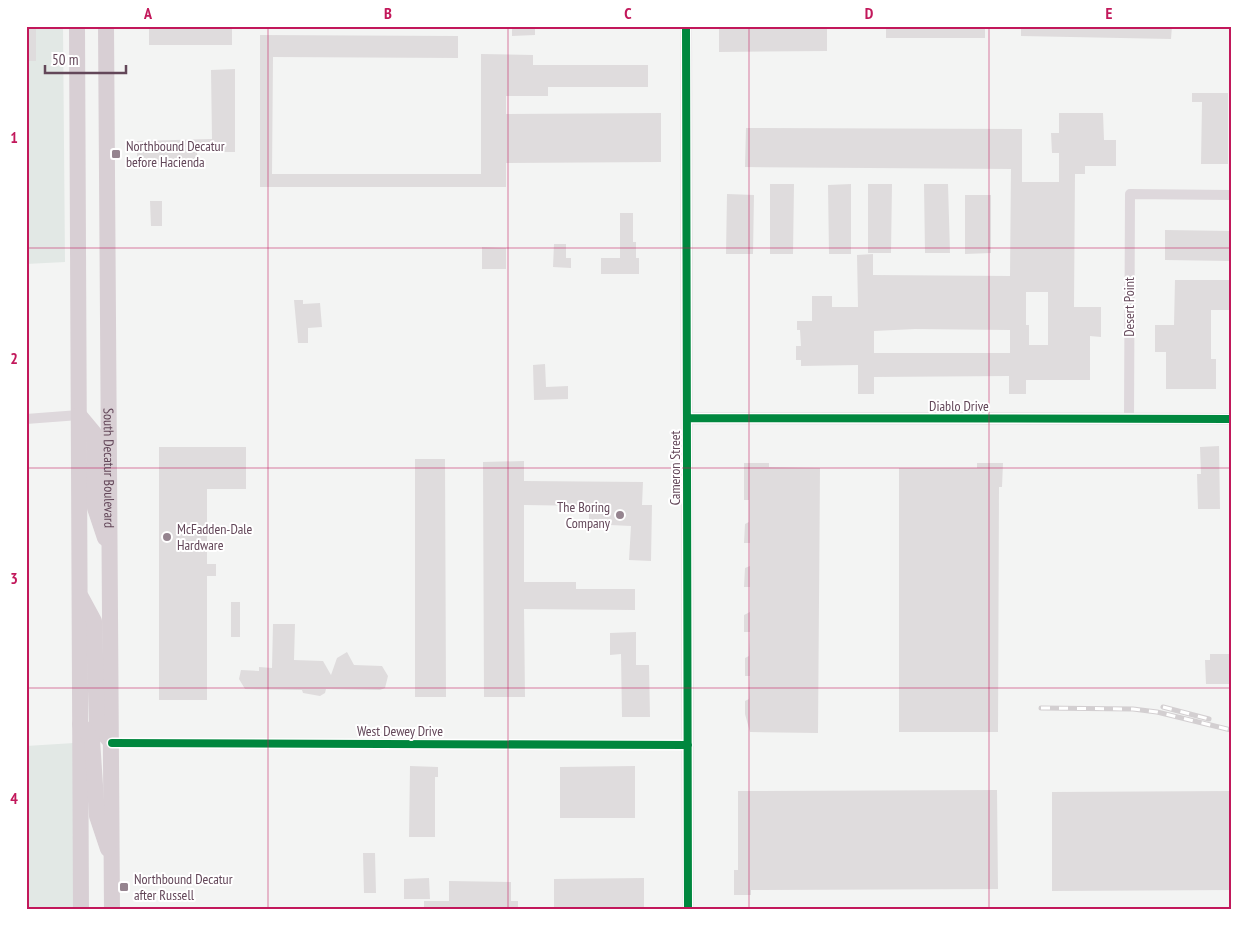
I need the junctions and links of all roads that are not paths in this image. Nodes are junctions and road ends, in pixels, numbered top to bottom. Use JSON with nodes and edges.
{"nodes":[{"id":1,"x":77,"y":26,"type":"edge"},
{"id":2,"x":106,"y":26,"type":"edge"},
{"id":3,"x":686,"y":26,"type":"edge"},
{"id":4,"x":1231,"y":195,"type":"edge"},
{"id":5,"x":79,"y":415,"type":"junction"},
{"id":6,"x":687,"y":418,"type":"junction"},
{"id":7,"x":1129,"y":419,"type":"junction"},
{"id":8,"x":1231,"y":419,"type":"edge"},
{"id":9,"x":26,"y":420,"type":"edge"},
{"id":10,"x":110,"y":553,"type":"junction"},
{"id":11,"x":80,"y":595,"type":"junction"},
{"id":12,"x":80,"y":724,"type":"junction"},
{"id":13,"x":112,"y":743,"type":"junction"},
{"id":14,"x":688,"y":745,"type":"junction"},
{"id":15,"x":112,"y":862,"type":"junction"},
{"id":16,"x":81,"y":910,"type":"edge"},
{"id":17,"x":112,"y":910,"type":"edge"},
{"id":18,"x":688,"y":910,"type":"edge"}],
"edges":[{"from":1,"to":5,"type":"main road"},
{"from":2,"to":10,"type":"main road","name":"South Decatur Boulevard"},
{"from":3,"to":6,"type":"street","name":"Cameron Street"},
{"from":4,"to":7,"type":"street","name":"Desert Point"},
{"from":5,"to":9,"type":"street"},
{"from":5,"to":10,"type":"main road"},
{"from":5,"to":11,"type":"main road"},
{"from":6,"to":7,"type":"street","name":"Diablo Drive"},
{"from":6,"to":14,"type":"street","name":"Cameron Street"},
{"from":7,"to":8,"type":"street","name":"Diablo Drive"},
{"from":10,"to":13,"type":"main road","name":"South Decatur Boulevard"},
{"from":11,"to":12,"type":"main road"},
{"from":11,"to":13,"type":"main road"},
{"from":12,"to":15,"type":"main road"},
{"from":12,"to":16,"type":"main road"},
{"from":13,"to":14,"type":"street","name":"West Dewey Drive"},
{"from":13,"to":15,"type":"main road","name":"South Decatur Boulevard"},
{"from":14,"to":18,"type":"street","name":"Cameron Street"},
{"from":15,"to":17,"type":"main road","name":"South Decatur Boulevard"}]}
